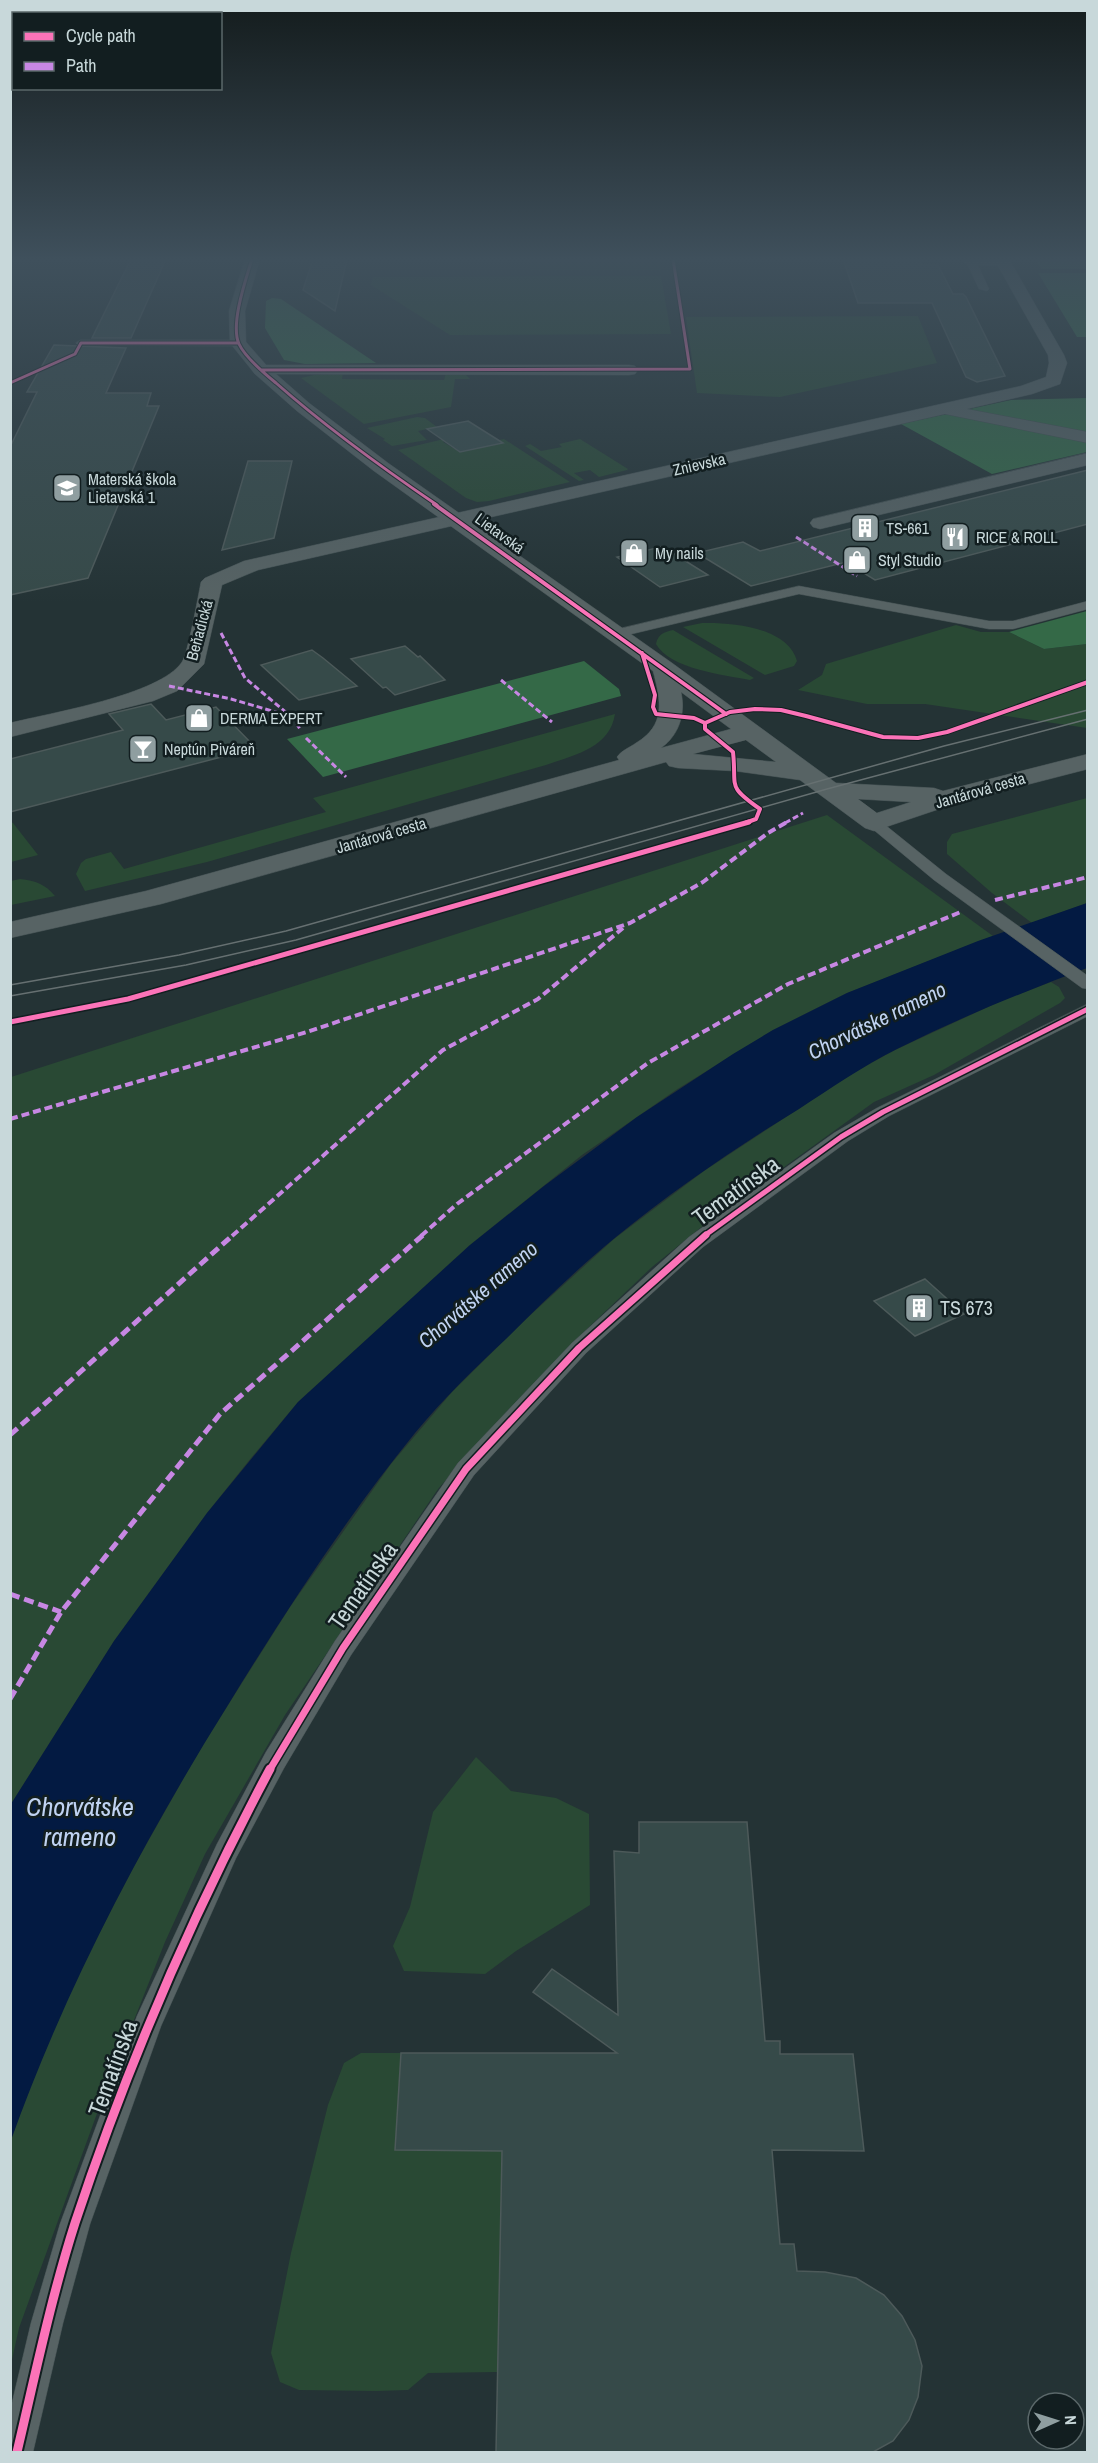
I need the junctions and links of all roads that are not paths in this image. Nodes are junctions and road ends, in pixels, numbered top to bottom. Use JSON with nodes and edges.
{"nodes":[{"id":1,"x":266,"y":374,"type":"edge"},
{"id":2,"x":1055,"y":374,"type":"edge"},
{"id":3,"x":942,"y":409,"type":"junction"},
{"id":4,"x":1088,"y":438,"type":"edge"},
{"id":5,"x":1088,"y":459,"type":"edge"},
{"id":6,"x":457,"y":519,"type":"junction"},
{"id":7,"x":820,"y":523,"type":"dead end"},
{"id":8,"x":1088,"y":605,"type":"edge"},
{"id":9,"x":615,"y":634,"type":"junction"},
{"id":10,"x":664,"y":668,"type":"junction"},
{"id":11,"x":10,"y":730,"type":"edge"},
{"id":12,"x":750,"y":731,"type":"junction"},
{"id":13,"x":652,"y":758,"type":"junction"},
{"id":14,"x":1088,"y":761,"type":"edge"},
{"id":15,"x":807,"y":774,"type":"junction"},
{"id":16,"x":589,"y":776,"type":"junction"},
{"id":17,"x":828,"y":790,"type":"junction"},
{"id":18,"x":951,"y":797,"type":"junction"},
{"id":19,"x":874,"y":823,"type":"junction"},
{"id":20,"x":10,"y":930,"type":"edge"},
{"id":21,"x":1085,"y":982,"type":"edge"},
{"id":22,"x":1088,"y":1009,"type":"edge"},
{"id":23,"x":17,"y":2452,"type":"edge"}],
"edges":[{"from":1,"to":6,"type":"street","name":"Lietavská"},
{"from":2,"to":3,"type":"street","name":"Znievska"},
{"from":3,"to":4,"type":"street","name":"Znievska"},
{"from":3,"to":6,"type":"street","name":"Znievska"},
{"from":5,"to":7,"type":"street"},
{"from":6,"to":9,"type":"street","name":"Lietavská"},
{"from":6,"to":11,"type":"street","name":"Beňadická"},
{"from":8,"to":9,"type":"lane"},
{"from":9,"to":10,"type":"street","name":"Lietavská"},
{"from":10,"to":12,"type":"street","name":"Lietavská"},
{"from":10,"to":16,"type":"street"},
{"from":12,"to":13,"type":"street","name":"Jantárová cesta"},
{"from":12,"to":15,"type":"street","name":"Lietavská"},
{"from":13,"to":15,"type":"street"},
{"from":13,"to":16,"type":"street","name":"Jantárová cesta"},
{"from":14,"to":18,"type":"street","name":"Jantárová cesta"},
{"from":15,"to":17,"type":"street","name":"Lietavská"},
{"from":16,"to":20,"type":"street","name":"Jantárová cesta"},
{"from":17,"to":18,"type":"street"},
{"from":17,"to":19,"type":"street","name":"Lietavská"},
{"from":18,"to":19,"type":"street","name":"Jantárová cesta"},
{"from":19,"to":21,"type":"lane"},
{"from":22,"to":23,"type":"lane","name":"Tematínska"}]}
